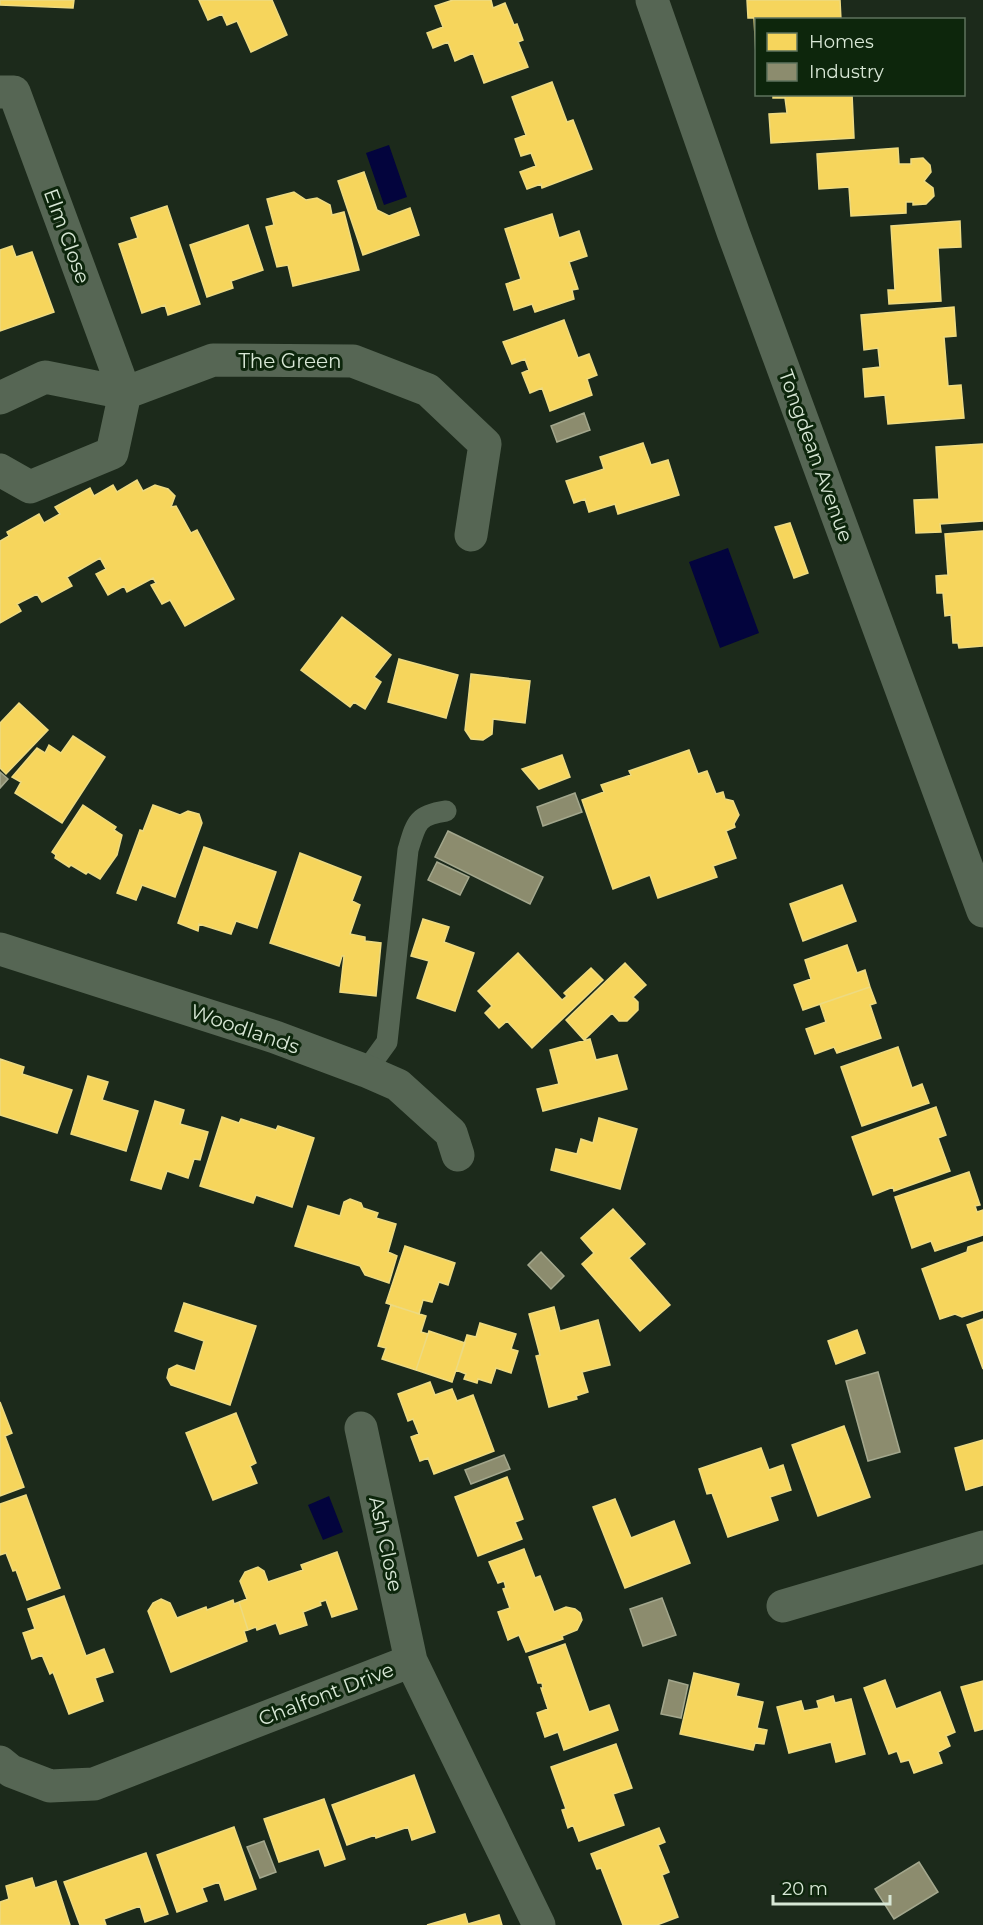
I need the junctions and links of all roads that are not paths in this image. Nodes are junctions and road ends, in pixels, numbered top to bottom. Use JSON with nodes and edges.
{"nodes":[{"id":1,"x":652,"y":0,"type":"edge"},
{"id":2,"x":0,"y":92,"type":"edge"},
{"id":3,"x":125,"y":393,"type":"junction"},
{"id":4,"x":0,"y":398,"type":"edge"},
{"id":5,"x":0,"y":470,"type":"edge"},
{"id":6,"x":471,"y":535,"type":"dead end"},
{"id":7,"x":446,"y":811,"type":"dead end"},
{"id":8,"x":983,"y":911,"type":"edge"},
{"id":9,"x":0,"y":949,"type":"edge"},
{"id":10,"x":366,"y":1071,"type":"junction"},
{"id":11,"x":458,"y":1155,"type":"dead end"},
{"id":12,"x":361,"y":1428,"type":"dead end"},
{"id":13,"x":983,"y":1547,"type":"edge"},
{"id":14,"x":783,"y":1606,"type":"dead end"},
{"id":15,"x":411,"y":1661,"type":"junction"},
{"id":16,"x":0,"y":1762,"type":"edge"},
{"id":17,"x":539,"y":1925,"type":"edge"}],
"edges":[{"from":1,"to":8,"type":"street","name":"Tongdean Avenue"},
{"from":2,"to":3,"type":"street","name":"Elm Close"},
{"from":3,"to":4,"type":"street"},
{"from":3,"to":5,"type":"street"},
{"from":3,"to":6,"type":"street","name":"The Green"},
{"from":7,"to":10,"type":"lane"},
{"from":9,"to":10,"type":"street","name":"Woodlands"},
{"from":10,"to":11,"type":"street","name":"Woodlands"},
{"from":12,"to":15,"type":"street","name":"Ash Close"},
{"from":13,"to":14,"type":"street"},
{"from":15,"to":16,"type":"street","name":"Chalfont Drive"},
{"from":15,"to":17,"type":"street","name":"Chalfont Drive"}]}
